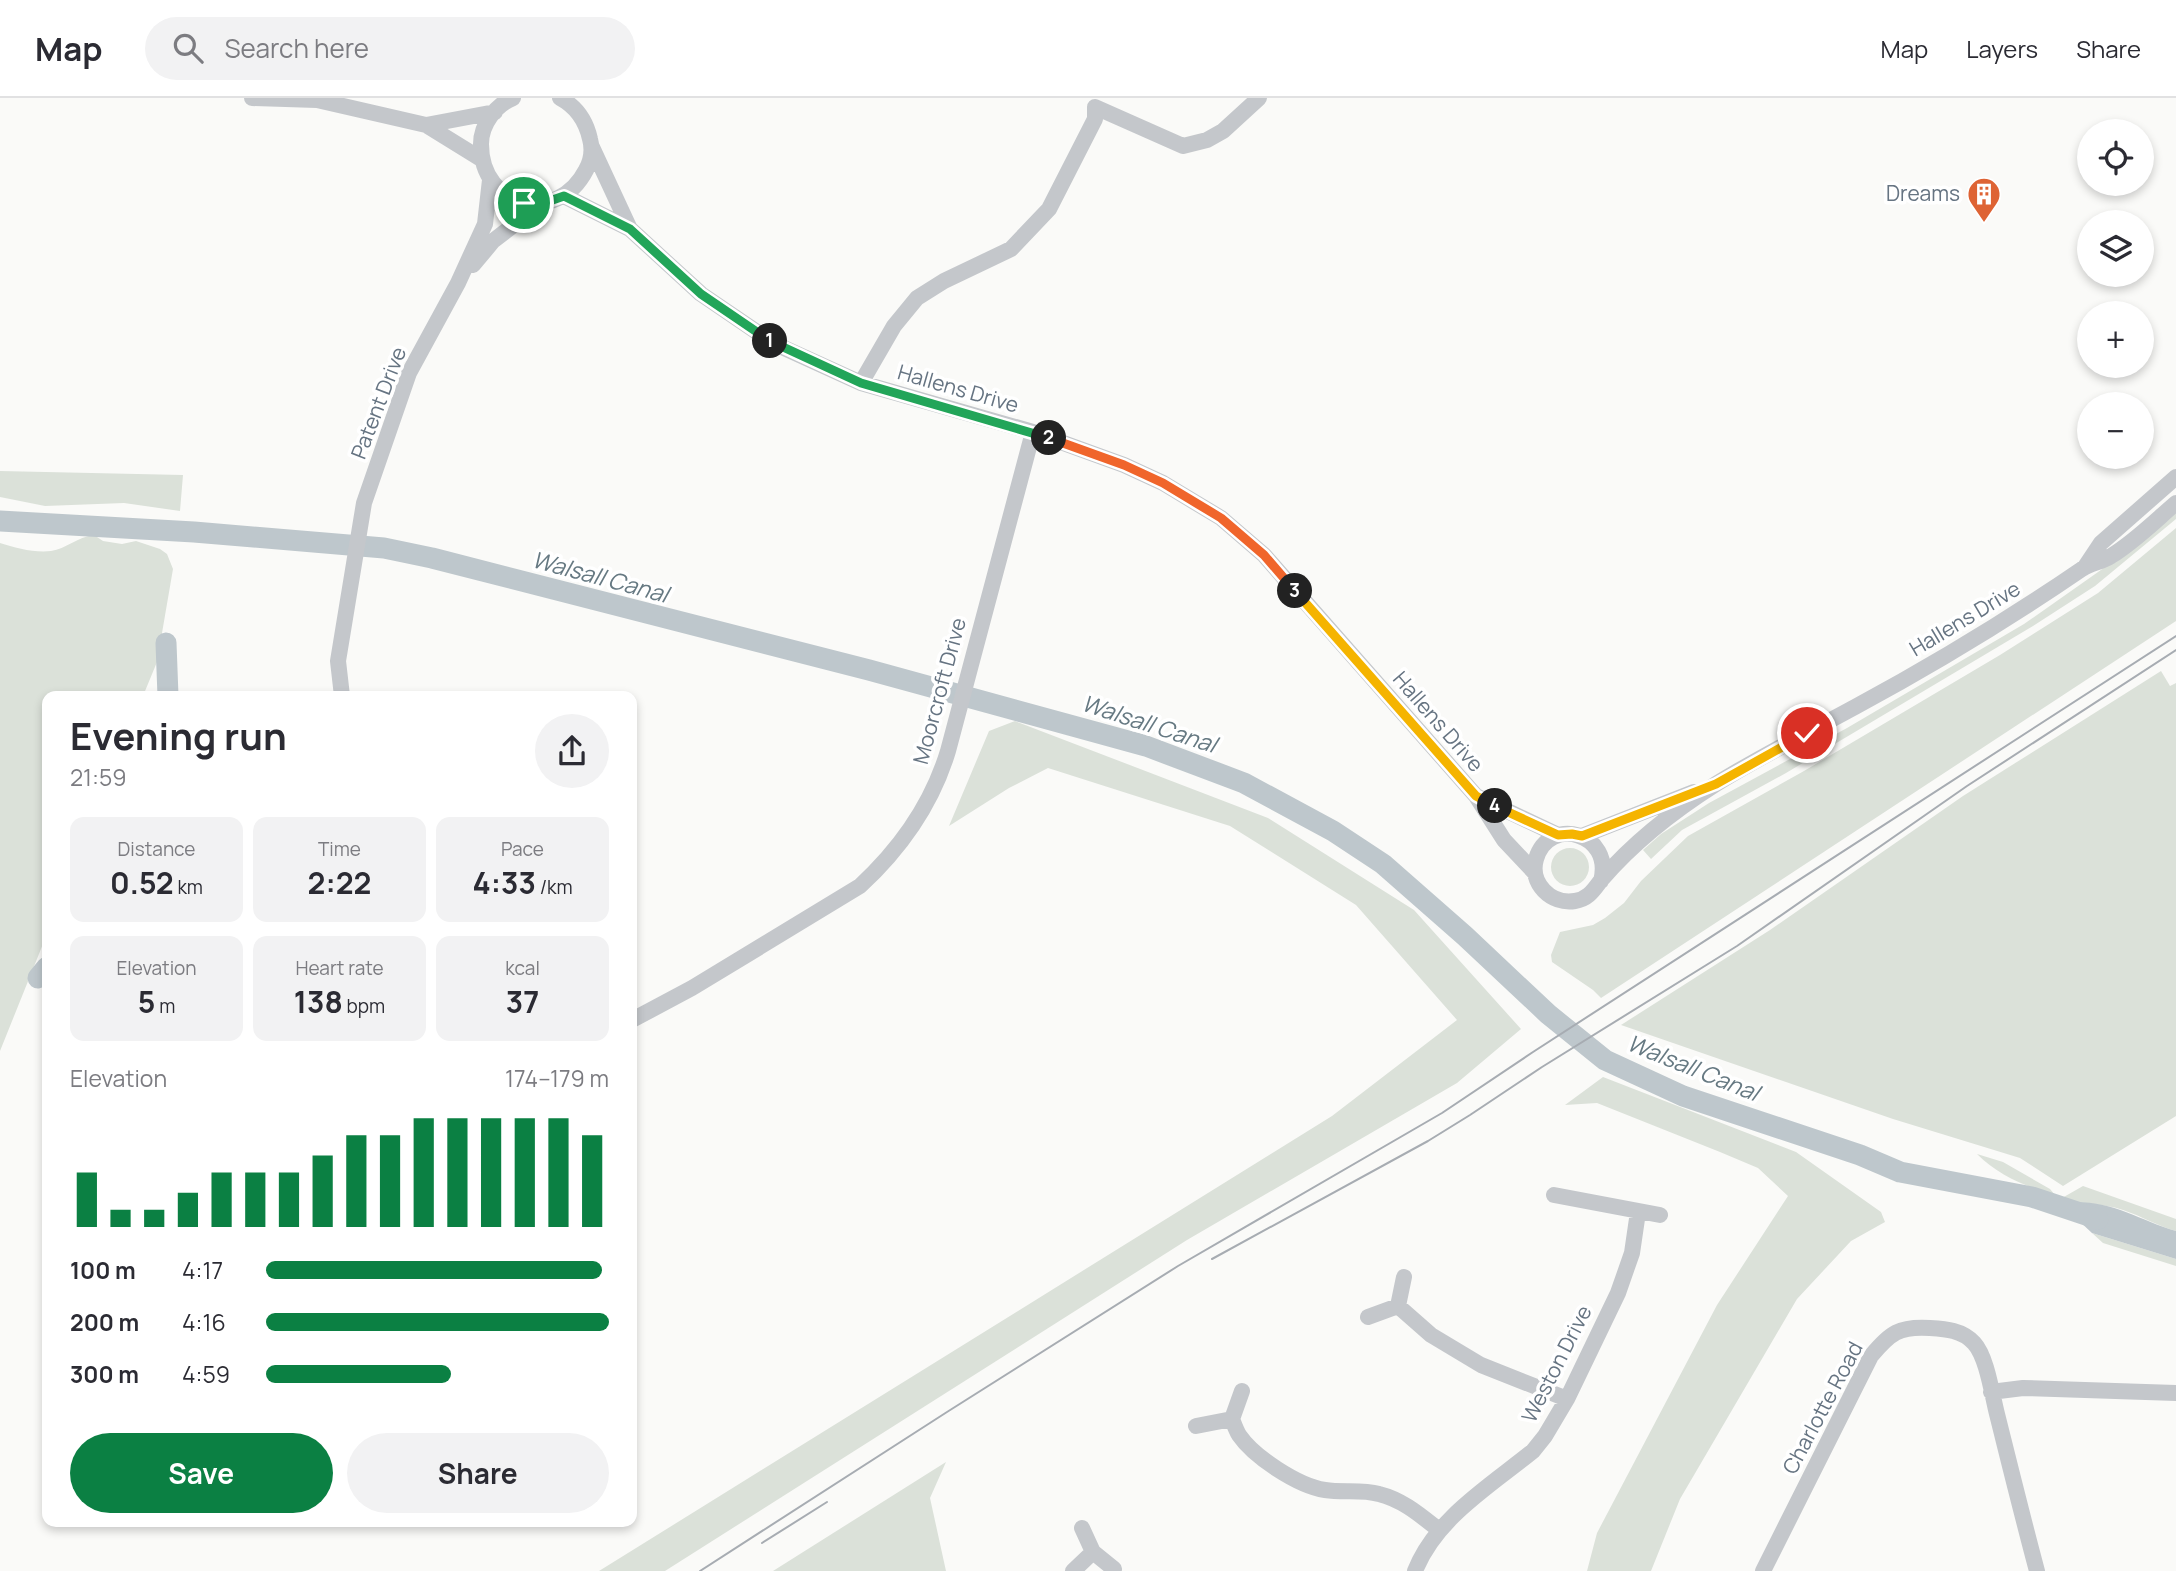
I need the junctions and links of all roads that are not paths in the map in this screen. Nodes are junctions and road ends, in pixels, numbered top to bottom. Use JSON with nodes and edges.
{"nodes":[{"id":1,"x":252,"y":98,"type":"edge"},
{"id":2,"x":513,"y":98,"type":"edge"},
{"id":3,"x":560,"y":98,"type":"edge"},
{"id":4,"x":1259,"y":98,"type":"edge"},
{"id":5,"x":1093,"y":102,"type":"edge"},
{"id":6,"x":578,"y":104,"type":"edge"},
{"id":7,"x":495,"y":112,"type":"junction"},
{"id":8,"x":426,"y":125,"type":"junction"},
{"id":9,"x":592,"y":146,"type":"junction"},
{"id":10,"x":481,"y":159,"type":"junction"},
{"id":11,"x":490,"y":180,"type":"junction"},
{"id":12,"x":564,"y":196,"type":"junction"},
{"id":13,"x":541,"y":204,"type":"junction"},
{"id":14,"x":630,"y":229,"type":"junction"},
{"id":15,"x":458,"y":283,"type":"junction"},
{"id":16,"x":861,"y":383,"type":"junction"},
{"id":17,"x":1032,"y":432,"type":"junction"},
{"id":18,"x":2176,"y":477,"type":"edge"},
{"id":19,"x":2176,"y":503,"type":"edge"},
{"id":20,"x":2085,"y":567,"type":"junction"},
{"id":21,"x":341,"y":691,"type":"edge"},
{"id":22,"x":1716,"y":784,"type":"junction"},
{"id":23,"x":1476,"y":796,"type":"junction"},
{"id":24,"x":1558,"y":835,"type":"junction"},
{"id":25,"x":1582,"y":836,"type":"junction"},
{"id":26,"x":1535,"y":873,"type":"junction"},
{"id":27,"x":1601,"y":881,"type":"junction"},
{"id":28,"x":637,"y":1017,"type":"edge"},
{"id":29,"x":1554,"y":1195,"type":"dead end"},
{"id":30,"x":1639,"y":1212,"type":"junction"},
{"id":31,"x":1660,"y":1215,"type":"dead end"},
{"id":32,"x":1404,"y":1277,"type":"dead end"},
{"id":33,"x":1398,"y":1306,"type":"junction"},
{"id":34,"x":1368,"y":1317,"type":"dead end"},
{"id":35,"x":1242,"y":1391,"type":"dead end"},
{"id":36,"x":1991,"y":1392,"type":"junction"},
{"id":37,"x":2176,"y":1393,"type":"edge"},
{"id":38,"x":1567,"y":1399,"type":"junction"},
{"id":39,"x":1232,"y":1419,"type":"junction"},
{"id":40,"x":1196,"y":1426,"type":"dead end"},
{"id":41,"x":1082,"y":1528,"type":"dead end"},
{"id":42,"x":1439,"y":1530,"type":"junction"},
{"id":43,"x":1093,"y":1552,"type":"junction"},
{"id":44,"x":1114,"y":1569,"type":"dead end"},
{"id":45,"x":1766,"y":1570,"type":"edge"},
{"id":46,"x":1073,"y":1571,"type":"edge"},
{"id":47,"x":1415,"y":1571,"type":"edge"},
{"id":48,"x":2037,"y":1571,"type":"edge"}],
"edges":[{"from":1,"to":8,"type":"street"},
{"from":2,"to":7,"type":"street"},
{"from":3,"to":6,"type":"street"},
{"from":4,"to":5,"type":"street"},
{"from":5,"to":16,"type":"street"},
{"from":6,"to":9,"type":"street","name":"Hallens Drive"},
{"from":7,"to":8,"type":"street"},
{"from":7,"to":10,"type":"street"},
{"from":8,"to":10,"type":"street"},
{"from":9,"to":12,"type":"street"},
{"from":9,"to":14,"type":"street","name":"Hallens Drive"},
{"from":10,"to":11,"type":"street"},
{"from":11,"to":13,"type":"street"},
{"from":11,"to":15,"type":"street","name":"Patent Drive"},
{"from":12,"to":13,"type":"street"},
{"from":12,"to":14,"type":"street","name":"Hallens Drive"},
{"from":13,"to":15,"type":"street","name":"Patent Drive"},
{"from":14,"to":16,"type":"street","name":"Hallens Drive"},
{"from":15,"to":21,"type":"street","name":"Patent Drive"},
{"from":16,"to":17,"type":"street","name":"Hallens Drive"},
{"from":17,"to":23,"type":"street","name":"Hallens Drive"},
{"from":17,"to":28,"type":"street","name":"Moorcroft Drive"},
{"from":18,"to":20,"type":"street","name":"Hallens Drive"},
{"from":19,"to":20,"type":"street","name":"Hallens Drive"},
{"from":20,"to":22,"type":"street","name":"Hallens Drive"},
{"from":22,"to":25,"type":"street","name":"Hallens Drive"},
{"from":22,"to":27,"type":"street","name":"Hallens Drive"},
{"from":23,"to":24,"type":"street","name":"Hallens Drive"},
{"from":23,"to":26,"type":"street","name":"Hallens Drive"},
{"from":24,"to":25,"type":"street","name":"Hallens Drive"},
{"from":24,"to":26,"type":"street"},
{"from":25,"to":27,"type":"street"},
{"from":26,"to":27,"type":"street","name":"Hallens Drive"},
{"from":29,"to":30,"type":"street"},
{"from":30,"to":31,"type":"street"},
{"from":30,"to":38,"type":"street","name":"Weston Drive"},
{"from":32,"to":33,"type":"street"},
{"from":33,"to":34,"type":"street"},
{"from":33,"to":38,"type":"street"},
{"from":35,"to":39,"type":"street"},
{"from":36,"to":37,"type":"street"},
{"from":36,"to":45,"type":"street","name":"Charlotte Road"},
{"from":36,"to":48,"type":"street","name":"Charlotte Road"},
{"from":38,"to":42,"type":"street","name":"Weston Drive"},
{"from":39,"to":40,"type":"street"},
{"from":39,"to":42,"type":"street"},
{"from":41,"to":43,"type":"street"},
{"from":42,"to":47,"type":"street","name":"Weston Drive"},
{"from":43,"to":44,"type":"street"},
{"from":43,"to":46,"type":"street"}]}
